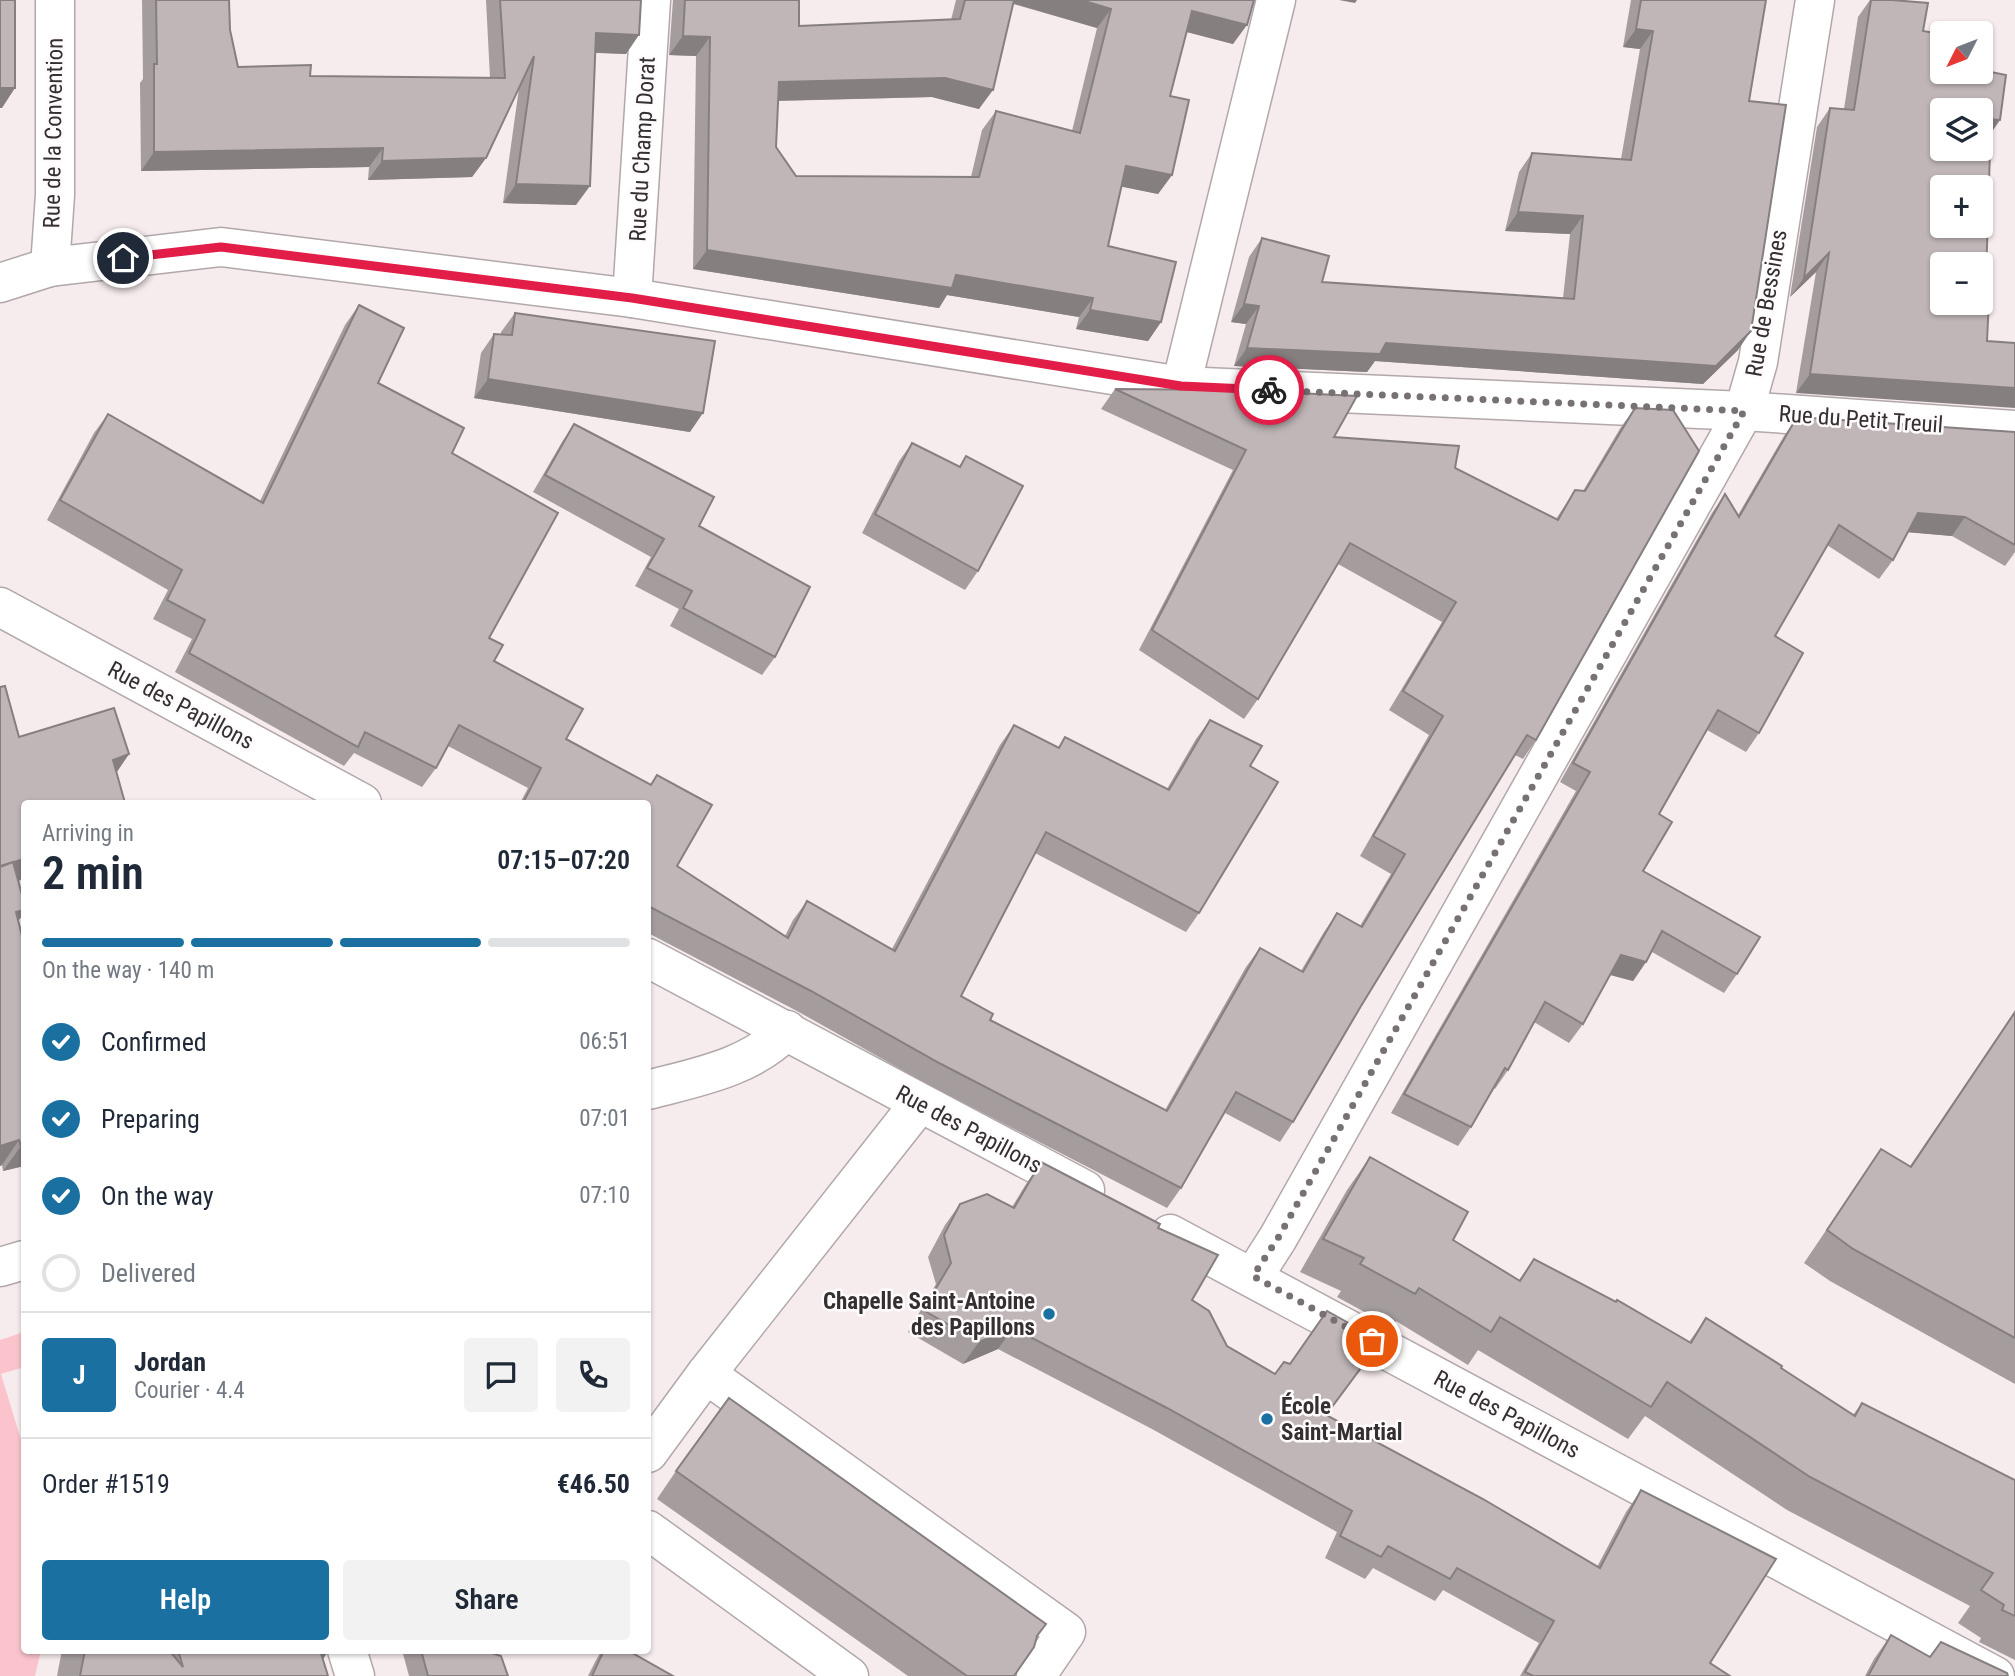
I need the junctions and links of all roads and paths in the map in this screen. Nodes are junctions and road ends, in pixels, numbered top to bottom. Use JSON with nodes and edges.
{"nodes":[{"id":1,"x":55,"y":0,"type":"edge"},
{"id":2,"x":650,"y":0,"type":"edge"},
{"id":3,"x":1276,"y":0,"type":"edge"},
{"id":4,"x":1815,"y":0,"type":"edge"},
{"id":5,"x":50,"y":267,"type":"junction"},
{"id":6,"x":0,"y":283,"type":"edge"},
{"id":7,"x":632,"y":298,"type":"junction"},
{"id":8,"x":1181,"y":386,"type":"junction"},
{"id":9,"x":1744,"y":411,"type":"junction"},
{"id":10,"x":2015,"y":430,"type":"edge"},
{"id":11,"x":0,"y":607,"type":"edge"},
{"id":12,"x":356,"y":800,"type":"edge"},
{"id":13,"x":651,"y":960,"type":"edge"},
{"id":14,"x":787,"y":1030,"type":"junction"},
{"id":15,"x":651,"y":1089,"type":"edge"},
{"id":16,"x":919,"y":1104,"type":"junction"},
{"id":17,"x":21,"y":1261,"type":"edge"},
{"id":18,"x":0,"y":1266,"type":"edge"},
{"id":19,"x":1253,"y":1276,"type":"junction"},
{"id":20,"x":706,"y":1374,"type":"junction"},
{"id":21,"x":651,"y":1449,"type":"edge"},
{"id":22,"x":651,"y":1532,"type":"edge"},
{"id":23,"x":348,"y":1654,"type":"edge"},
{"id":24,"x":355,"y":1676,"type":"edge"},
{"id":25,"x":849,"y":1676,"type":"edge"},
{"id":26,"x":1037,"y":1676,"type":"edge"},
{"id":27,"x":1995,"y":1676,"type":"edge"}],
"edges":[{"from":1,"to":5,"type":"street","name":"Rue de la Convention"},
{"from":2,"to":7,"type":"street","name":"Rue du Champ Dorat"},
{"from":3,"to":8,"type":"street"},
{"from":4,"to":9,"type":"street","name":"Rue de Bessines"},
{"from":5,"to":6,"type":"street","name":"Rue du Petit Treuil"},
{"from":5,"to":7,"type":"street","name":"Rue du Petit Treuil"},
{"from":7,"to":8,"type":"street","name":"Rue du Petit Treuil"},
{"from":8,"to":9,"type":"street","name":"Rue du Petit Treuil"},
{"from":9,"to":10,"type":"street","name":"Rue du Petit Treuil"},
{"from":9,"to":19,"type":"street","name":"Rue de Bessines"},
{"from":11,"to":12,"type":"street","name":"Rue des Papillons"},
{"from":13,"to":14,"type":"street","name":"Rue des Papillons"},
{"from":14,"to":15,"type":"street"},
{"from":14,"to":16,"type":"street","name":"Rue des Papillons"},
{"from":16,"to":19,"type":"street","name":"Rue des Papillons"},
{"from":16,"to":20,"type":"street"},
{"from":17,"to":18,"type":"street"},
{"from":19,"to":27,"type":"street","name":"Rue des Papillons"},
{"from":20,"to":21,"type":"street"},
{"from":20,"to":26,"type":"street"},
{"from":22,"to":25,"type":"street"},
{"from":23,"to":24,"type":"street"}]}
